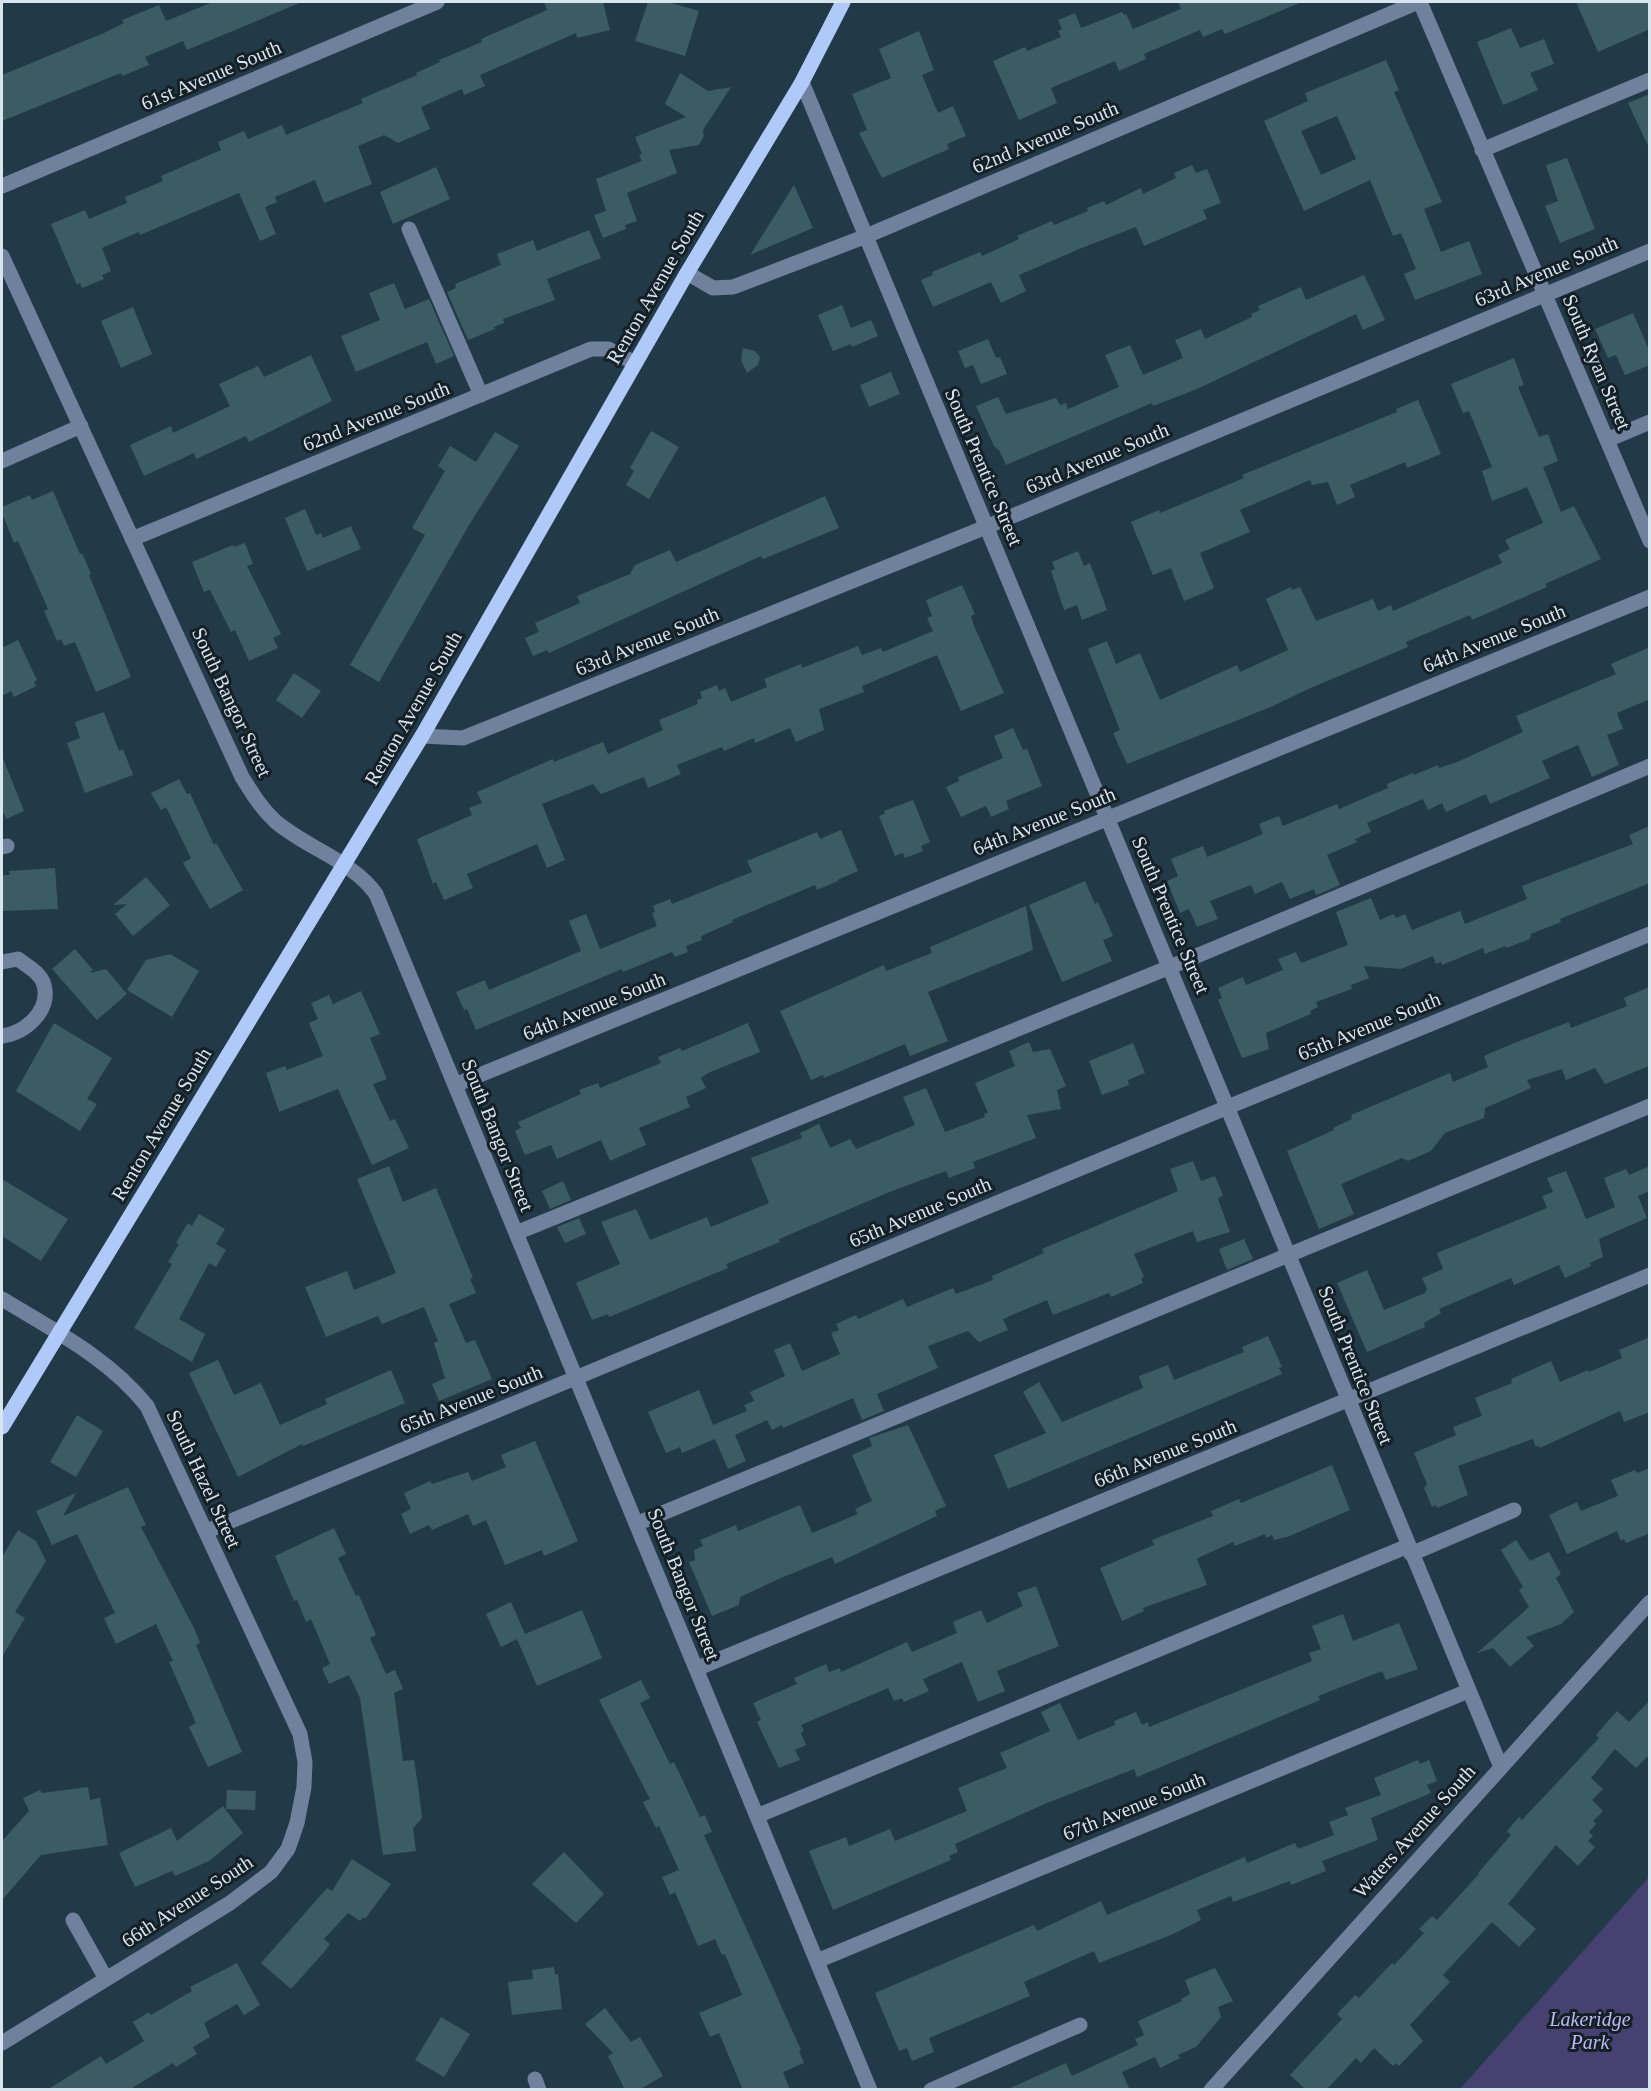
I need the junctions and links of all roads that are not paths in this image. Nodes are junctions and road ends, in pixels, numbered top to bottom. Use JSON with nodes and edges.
{"nodes":[{"id":1,"x":437,"y":2,"type":"edge"},
{"id":2,"x":841,"y":2,"type":"edge"},
{"id":3,"x":1419,"y":2,"type":"edge"},
{"id":4,"x":1650,"y":80,"type":"edge"},
{"id":5,"x":802,"y":82,"type":"junction"},
{"id":6,"x":1482,"y":150,"type":"junction"},
{"id":7,"x":2,"y":186,"type":"edge"},
{"id":8,"x":409,"y":229,"type":"dead end"},
{"id":9,"x":864,"y":237,"type":"junction"},
{"id":10,"x":1650,"y":251,"type":"edge"},
{"id":11,"x":2,"y":256,"type":"edge"},
{"id":12,"x":687,"y":273,"type":"junction"},
{"id":13,"x":1545,"y":294,"type":"junction"},
{"id":14,"x":636,"y":363,"type":"junction"},
{"id":15,"x":481,"y":395,"type":"junction"},
{"id":16,"x":1650,"y":422,"type":"edge"},
{"id":17,"x":81,"y":426,"type":"junction"},
{"id":18,"x":1607,"y":440,"type":"junction"},
{"id":19,"x":2,"y":461,"type":"edge"},
{"id":20,"x":986,"y":527,"type":"junction"},
{"id":21,"x":132,"y":539,"type":"junction"},
{"id":22,"x":1650,"y":541,"type":"edge"},
{"id":23,"x":1650,"y":597,"type":"edge"},
{"id":24,"x":422,"y":736,"type":"junction"},
{"id":25,"x":1650,"y":766,"type":"edge"},
{"id":26,"x":1108,"y":818,"type":"junction"},
{"id":27,"x":343,"y":866,"type":"junction"},
{"id":28,"x":1650,"y":934,"type":"edge"},
{"id":29,"x":2,"y":962,"type":"edge"},
{"id":30,"x":1170,"y":967,"type":"junction"},
{"id":31,"x":2,"y":1036,"type":"edge"},
{"id":32,"x":455,"y":1085,"type":"junction"},
{"id":33,"x":1650,"y":1106,"type":"edge"},
{"id":34,"x":1228,"y":1107,"type":"junction"},
{"id":35,"x":516,"y":1233,"type":"junction"},
{"id":36,"x":1288,"y":1255,"type":"junction"},
{"id":37,"x":1650,"y":1275,"type":"edge"},
{"id":38,"x":2,"y":1299,"type":"edge"},
{"id":39,"x":58,"y":1334,"type":"junction"},
{"id":40,"x":576,"y":1379,"type":"junction"},
{"id":41,"x":1348,"y":1401,"type":"junction"},
{"id":42,"x":2,"y":1427,"type":"edge"},
{"id":43,"x":1514,"y":1510,"type":"dead end"},
{"id":44,"x":636,"y":1524,"type":"junction"},
{"id":45,"x":207,"y":1531,"type":"junction"},
{"id":46,"x":1410,"y":1550,"type":"junction"},
{"id":47,"x":1650,"y":1602,"type":"edge"},
{"id":48,"x":696,"y":1669,"type":"junction"},
{"id":49,"x":1468,"y":1691,"type":"junction"},
{"id":50,"x":300,"y":1734,"type":"joint"},
{"id":51,"x":1500,"y":1765,"type":"junction"},
{"id":52,"x":757,"y":1816,"type":"junction"},
{"id":53,"x":73,"y":1920,"type":"dead end"},
{"id":54,"x":817,"y":1961,"type":"junction"},
{"id":55,"x":105,"y":1977,"type":"junction"},
{"id":56,"x":1080,"y":2025,"type":"dead end"},
{"id":57,"x":2,"y":2043,"type":"edge"},
{"id":58,"x":870,"y":2090,"type":"edge"},
{"id":59,"x":931,"y":2090,"type":"edge"},
{"id":60,"x":1211,"y":2090,"type":"edge"}],
"edges":[{"from":1,"to":7,"type":"street","name":"61st Avenue South"},
{"from":2,"to":5,"type":"main road","name":"Renton Avenue South"},
{"from":3,"to":6,"type":"street","name":"South Ryan Street"},
{"from":3,"to":9,"type":"street","name":"62nd Avenue South"},
{"from":4,"to":6,"type":"street"},
{"from":5,"to":9,"type":"street","name":"South Prentice Street"},
{"from":5,"to":12,"type":"main road","name":"Renton Avenue South"},
{"from":6,"to":13,"type":"street","name":"South Ryan Street"},
{"from":8,"to":15,"type":"street"},
{"from":9,"to":12,"type":"street","name":"62nd Avenue South"},
{"from":9,"to":20,"type":"street","name":"South Prentice Street"},
{"from":10,"to":13,"type":"street","name":"63rd Avenue South"},
{"from":11,"to":17,"type":"street","name":"South Bangor Street"},
{"from":12,"to":14,"type":"main road","name":"Renton Avenue South"},
{"from":13,"to":18,"type":"street","name":"South Ryan Street"},
{"from":13,"to":20,"type":"street","name":"63rd Avenue South"},
{"from":14,"to":15,"type":"street","name":"62nd Avenue South"},
{"from":14,"to":24,"type":"main road","name":"Renton Avenue South"},
{"from":15,"to":21,"type":"street","name":"62nd Avenue South"},
{"from":16,"to":18,"type":"street"},
{"from":17,"to":19,"type":"street"},
{"from":17,"to":21,"type":"street","name":"South Bangor Street"},
{"from":18,"to":22,"type":"street","name":"South Ryan Street"},
{"from":20,"to":24,"type":"street","name":"63rd Avenue South"},
{"from":20,"to":26,"type":"street","name":"South Prentice Street"},
{"from":21,"to":27,"type":"street","name":"South Bangor Street"},
{"from":23,"to":26,"type":"street","name":"64th Avenue South"},
{"from":24,"to":27,"type":"main road","name":"Renton Avenue South"},
{"from":25,"to":30,"type":"street"},
{"from":26,"to":30,"type":"street","name":"South Prentice Street"},
{"from":26,"to":32,"type":"street","name":"64th Avenue South"},
{"from":27,"to":32,"type":"street","name":"South Bangor Street"},
{"from":27,"to":39,"type":"main road","name":"Renton Avenue South"},
{"from":28,"to":34,"type":"street","name":"65th Avenue South"},
{"from":29,"to":31,"type":"street"},
{"from":30,"to":34,"type":"street","name":"South Prentice Street"},
{"from":30,"to":35,"type":"street"},
{"from":32,"to":35,"type":"street","name":"South Bangor Street"},
{"from":33,"to":36,"type":"street"},
{"from":34,"to":36,"type":"street","name":"South Prentice Street"},
{"from":34,"to":40,"type":"street","name":"65th Avenue South"},
{"from":35,"to":40,"type":"street","name":"South Bangor Street"},
{"from":36,"to":41,"type":"street","name":"South Prentice Street"},
{"from":36,"to":44,"type":"street"},
{"from":37,"to":41,"type":"street","name":"66th Avenue South"},
{"from":38,"to":39,"type":"street","name":"South Hazel Street"},
{"from":39,"to":42,"type":"main road","name":"Renton Avenue South"},
{"from":39,"to":45,"type":"street","name":"South Hazel Street"},
{"from":40,"to":44,"type":"street","name":"South Bangor Street"},
{"from":40,"to":45,"type":"street","name":"65th Avenue South"},
{"from":41,"to":46,"type":"street","name":"South Prentice Street"},
{"from":41,"to":48,"type":"street","name":"66th Avenue South"},
{"from":43,"to":46,"type":"street"},
{"from":44,"to":48,"type":"street","name":"South Bangor Street"},
{"from":45,"to":50,"type":"street","name":"South Hazel Street"},
{"from":46,"to":49,"type":"street","name":"South Prentice Street"},
{"from":46,"to":52,"type":"street"},
{"from":47,"to":51,"type":"street","name":"Waters Avenue South"},
{"from":48,"to":52,"type":"street","name":"South Bangor Street"},
{"from":49,"to":51,"type":"street","name":"South Prentice Street"},
{"from":49,"to":54,"type":"street","name":"67th Avenue South"},
{"from":50,"to":55,"type":"street","name":"66th Avenue South"},
{"from":51,"to":60,"type":"street","name":"Waters Avenue South"},
{"from":52,"to":54,"type":"street","name":"South Bangor Street"},
{"from":53,"to":55,"type":"street"},
{"from":54,"to":58,"type":"street","name":"South Bangor Street"},
{"from":55,"to":57,"type":"street","name":"66th Avenue South"},
{"from":56,"to":59,"type":"street"}]}
